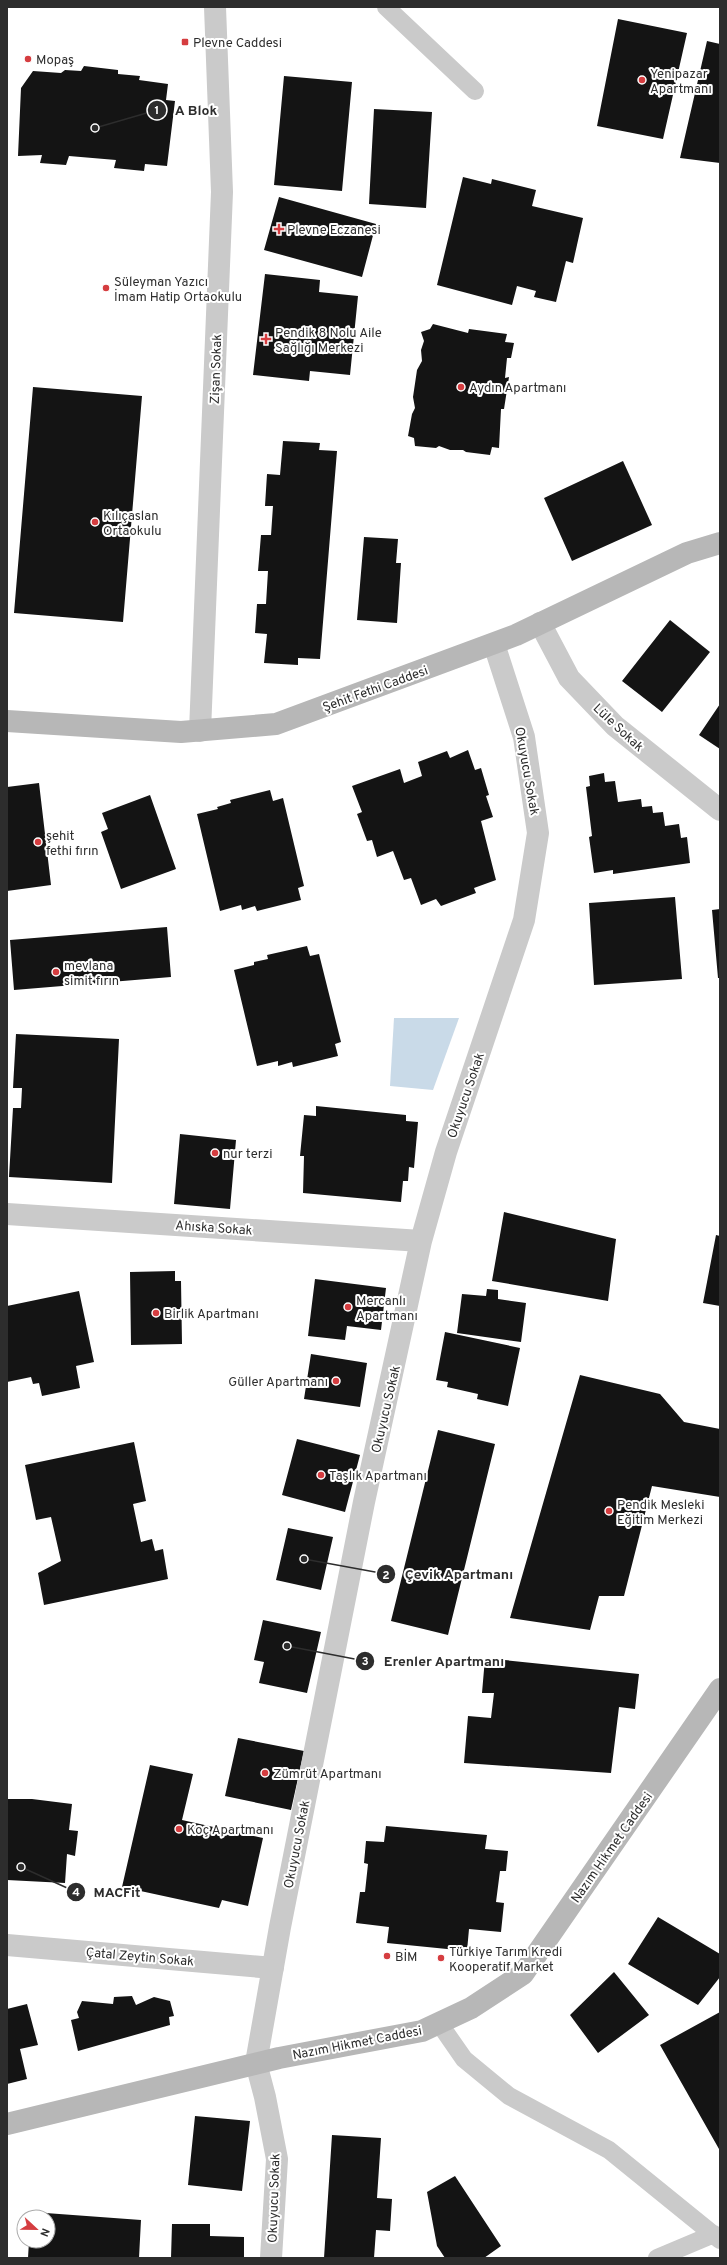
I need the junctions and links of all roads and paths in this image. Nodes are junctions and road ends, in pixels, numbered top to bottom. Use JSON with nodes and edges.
{"nodes":[{"id":1,"x":215,"y":7,"type":"edge"},
{"id":2,"x":386,"y":7,"type":"edge"},
{"id":3,"x":475,"y":92,"type":"dead end"},
{"id":4,"x":720,"y":543,"type":"edge"},
{"id":5,"x":540,"y":624,"type":"junction"},
{"id":6,"x":494,"y":644,"type":"junction"},
{"id":7,"x":7,"y":721,"type":"edge"},
{"id":8,"x":200,"y":730,"type":"junction"},
{"id":9,"x":720,"y":810,"type":"edge"},
{"id":10,"x":7,"y":1214,"type":"edge"},
{"id":11,"x":422,"y":1241,"type":"junction"},
{"id":12,"x":720,"y":1690,"type":"edge"},
{"id":13,"x":7,"y":1945,"type":"edge"},
{"id":14,"x":273,"y":1968,"type":"junction"},
{"id":15,"x":439,"y":2023,"type":"junction"},
{"id":16,"x":256,"y":2063,"type":"junction"},
{"id":17,"x":7,"y":2124,"type":"edge"},
{"id":18,"x":717,"y":2237,"type":"edge"},
{"id":19,"x":271,"y":2258,"type":"edge"},
{"id":20,"x":657,"y":2258,"type":"edge"}],
"edges":[{"from":1,"to":8,"type":"street","name":"Zişan Sokak"},
{"from":2,"to":3,"type":"lane"},
{"from":4,"to":5,"type":"street","name":"Şehit Fethi Caddesi"},
{"from":5,"to":6,"type":"street","name":"Şehit Fethi Caddesi"},
{"from":5,"to":9,"type":"street","name":"Lüle Sokak"},
{"from":6,"to":8,"type":"street","name":"Şehit Fethi Caddesi"},
{"from":6,"to":11,"type":"street","name":"Okuyucu Sokak"},
{"from":7,"to":8,"type":"street","name":"Şehit Fethi Caddesi"},
{"from":10,"to":11,"type":"street","name":"Ahıska Sokak"},
{"from":11,"to":14,"type":"street","name":"Okuyucu Sokak"},
{"from":12,"to":15,"type":"street","name":"Nazım Hikmet Caddesi"},
{"from":13,"to":14,"type":"street","name":"Çatal Zeytin Sokak"},
{"from":14,"to":16,"type":"street","name":"Okuyucu Sokak"},
{"from":15,"to":16,"type":"street","name":"Nazım Hikmet Caddesi"},
{"from":15,"to":18,"type":"lane"},
{"from":16,"to":17,"type":"street","name":"Nazım Hikmet Caddesi"},
{"from":16,"to":19,"type":"street","name":"Okuyucu Sokak"},
{"from":18,"to":20,"type":"lane"}]}
